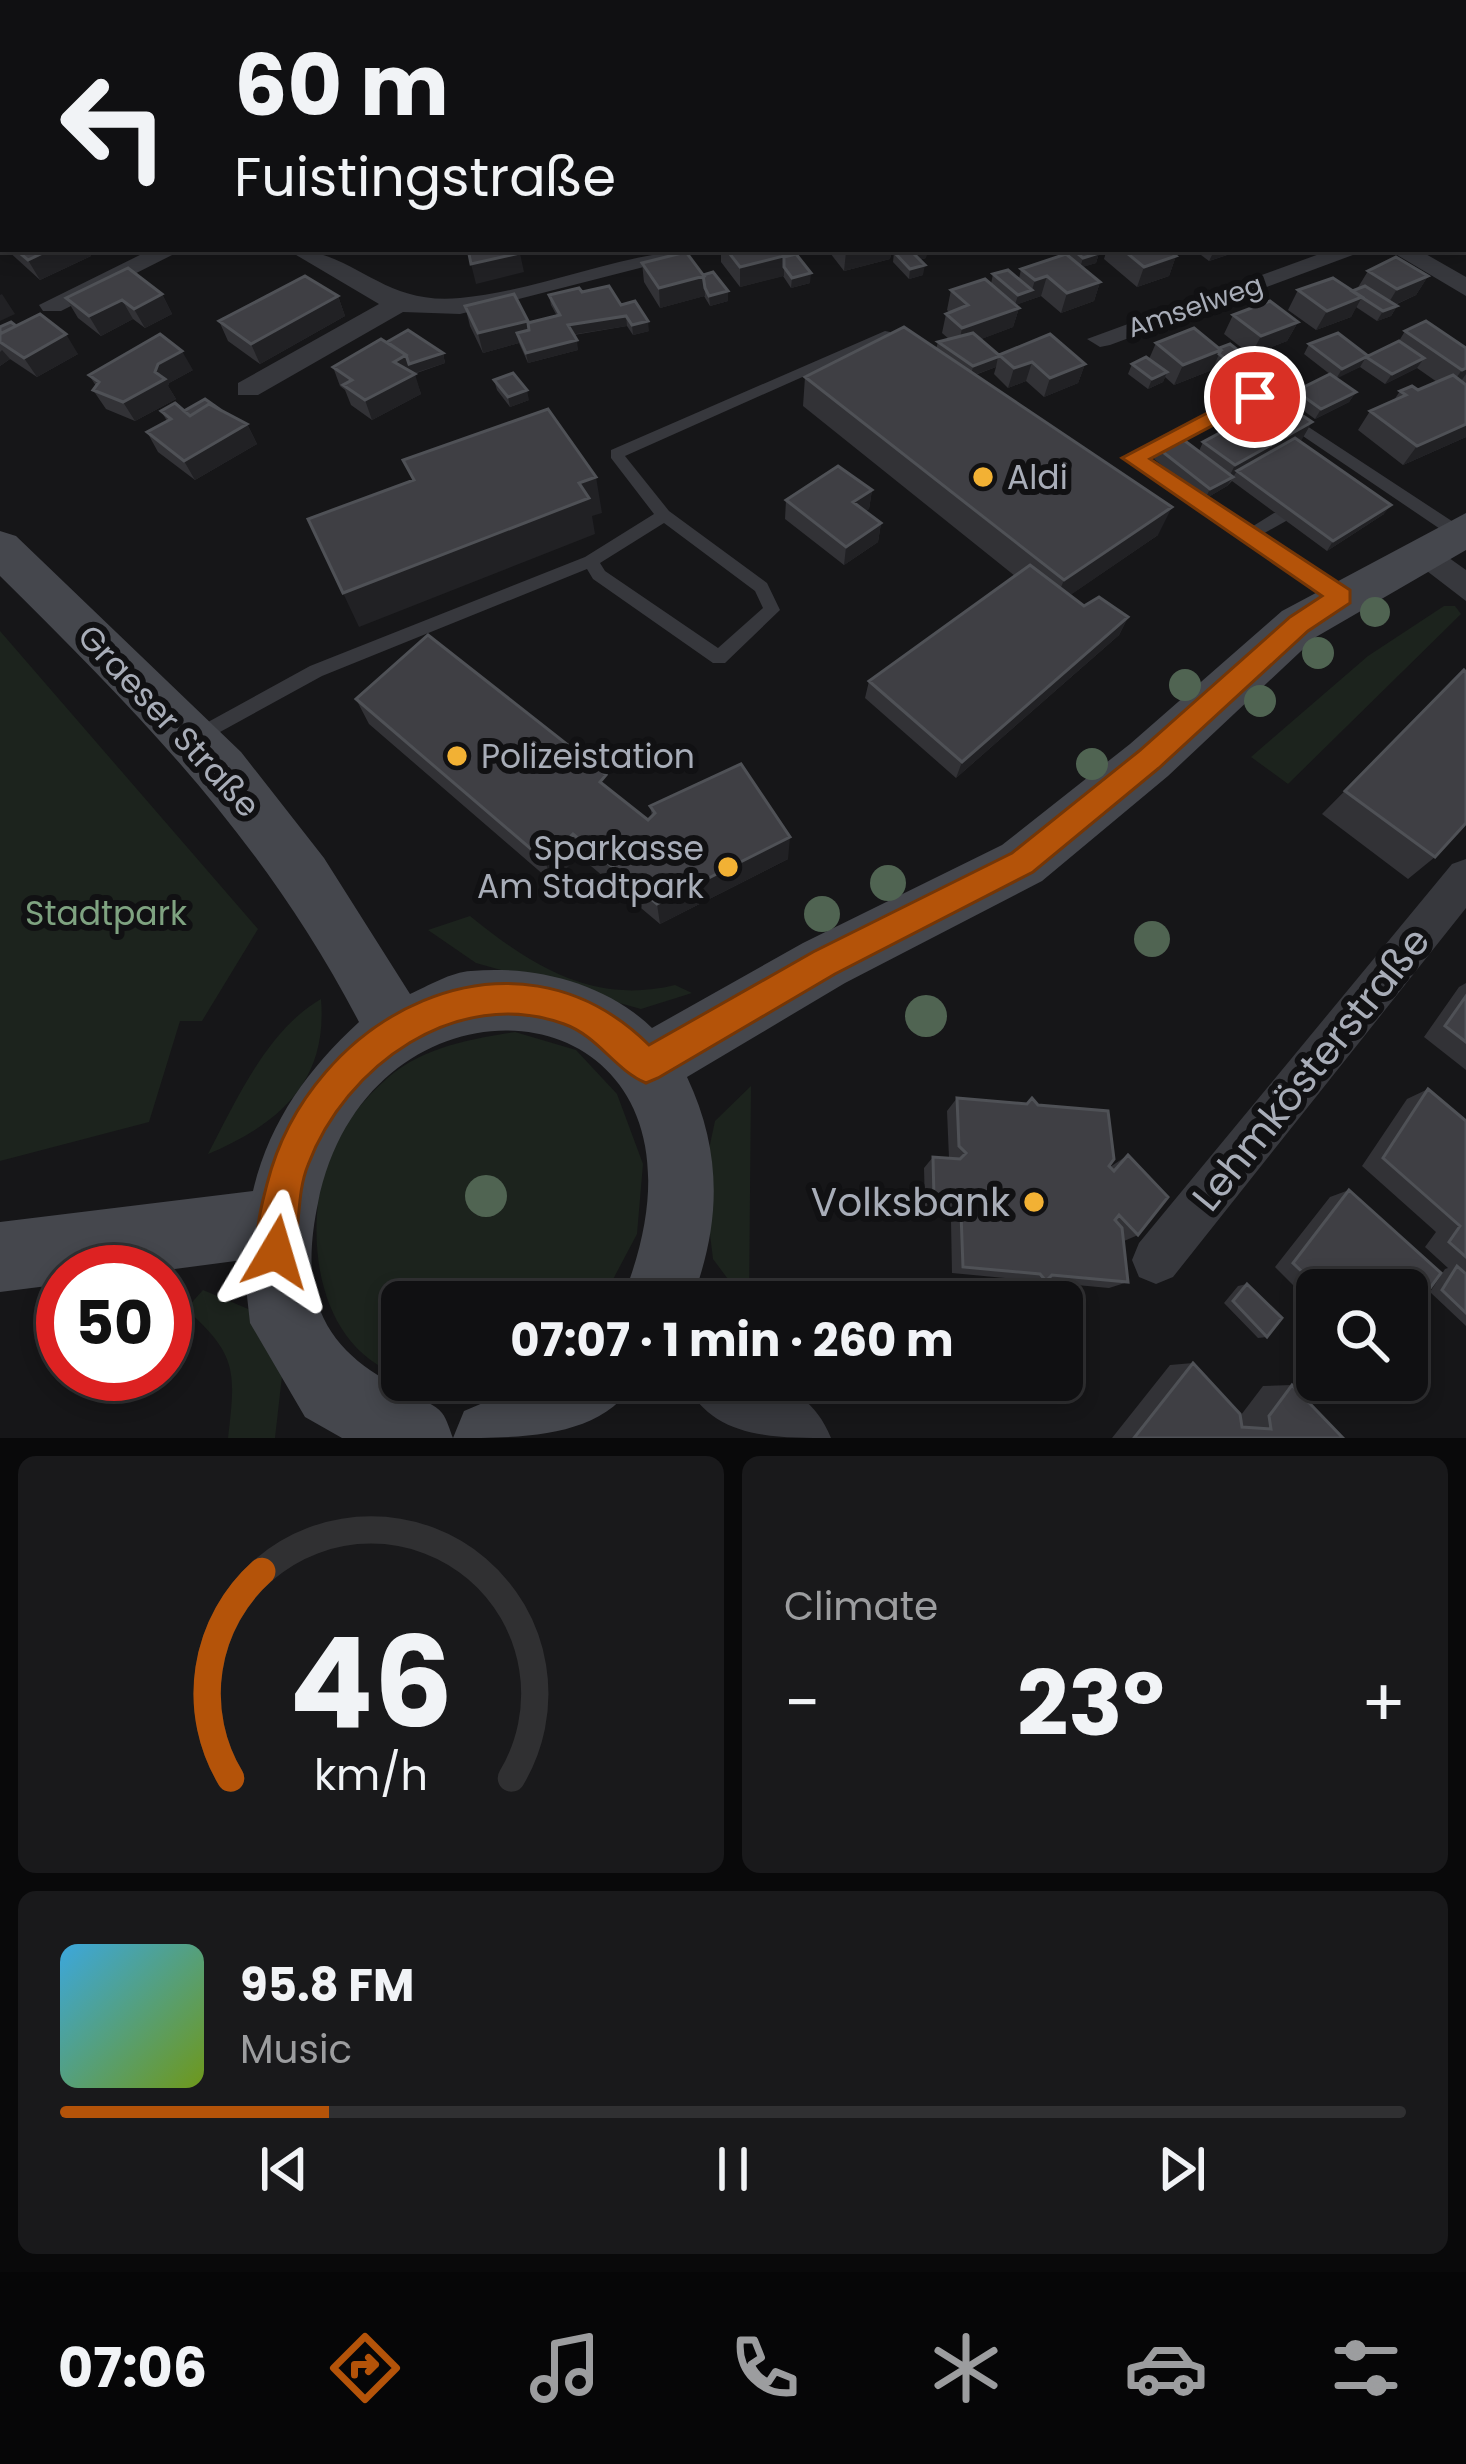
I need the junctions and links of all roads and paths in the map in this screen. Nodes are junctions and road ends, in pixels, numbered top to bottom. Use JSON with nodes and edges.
{"nodes":[{"id":1,"x":165,"y":252,"type":"edge"},
{"id":2,"x":303,"y":252,"type":"edge"},
{"id":3,"x":689,"y":252,"type":"edge"},
{"id":4,"x":1348,"y":252,"type":"edge"},
{"id":5,"x":1404,"y":252,"type":"edge"},
{"id":6,"x":1466,"y":288,"type":"edge"},
{"id":7,"x":52,"y":304,"type":"dead end"},
{"id":8,"x":398,"y":304,"type":"junction"},
{"id":9,"x":884,"y":335,"type":"edge"},
{"id":10,"x":1100,"y":339,"type":"dead end"},
{"id":11,"x":248,"y":389,"type":"dead end"},
{"id":12,"x":1360,"y":468,"type":"junction"},
{"id":13,"x":1338,"y":482,"type":"edge"},
{"id":14,"x":664,"y":515,"type":"junction"},
{"id":15,"x":1280,"y":517,"type":"edge"},
{"id":16,"x":1248,"y":536,"type":"junction"},
{"id":17,"x":1448,"y":537,"type":"edge"},
{"id":18,"x":0,"y":548,"type":"edge"},
{"id":19,"x":591,"y":561,"type":"junction"},
{"id":20,"x":1466,"y":590,"type":"edge"},
{"id":21,"x":1341,"y":596,"type":"junction"},
{"id":22,"x":194,"y":737,"type":"junction"},
{"id":23,"x":1466,"y":878,"type":"edge"},
{"id":24,"x":397,"y":1030,"type":"junction"},
{"id":25,"x":646,"y":1066,"type":"junction"},
{"id":26,"x":276,"y":1222,"type":"junction"},
{"id":27,"x":0,"y":1257,"type":"edge"},
{"id":28,"x":1156,"y":1260,"type":"dead end"},
{"id":29,"x":665,"y":1281,"type":"edge"},
{"id":30,"x":571,"y":1401,"type":"edge"},
{"id":31,"x":746,"y":1401,"type":"edge"},
{"id":32,"x":380,"y":1433,"type":"edge"},
{"id":33,"x":491,"y":1438,"type":"edge"},
{"id":34,"x":798,"y":1438,"type":"edge"}],
"edges":[{"from":1,"to":7,"type":"street"},
{"from":2,"to":8,"type":"street"},
{"from":3,"to":8,"type":"street"},
{"from":4,"to":10,"type":"street","name":"Amselweg"},
{"from":5,"to":6,"type":"street"},
{"from":8,"to":11,"type":"street"},
{"from":9,"to":14,"type":"lane"},
{"from":12,"to":13,"type":"lane"},
{"from":12,"to":16,"type":"lane"},
{"from":12,"to":17,"type":"lane"},
{"from":14,"to":19,"type":"lane"},
{"from":14,"to":19,"type":"lane"},
{"from":15,"to":16,"type":"lane"},
{"from":16,"to":21,"type":"lane"},
{"from":17,"to":20,"type":"street"},
{"from":17,"to":21,"type":"main road"},
{"from":18,"to":22,"type":"main road","name":"Graeser Straße"},
{"from":19,"to":22,"type":"lane"},
{"from":21,"to":25,"type":"main road"},
{"from":22,"to":24,"type":"main road","name":"Graeser Straße"},
{"from":23,"to":28,"type":"street","name":"Lehmkösterstraße"},
{"from":24,"to":25,"type":"main road"},
{"from":24,"to":26,"type":"main road"},
{"from":25,"to":29,"type":"main road"},
{"from":26,"to":27,"type":"main road"},
{"from":26,"to":32,"type":"main road"},
{"from":30,"to":33,"type":"main road"},
{"from":31,"to":34,"type":"street"}]}
